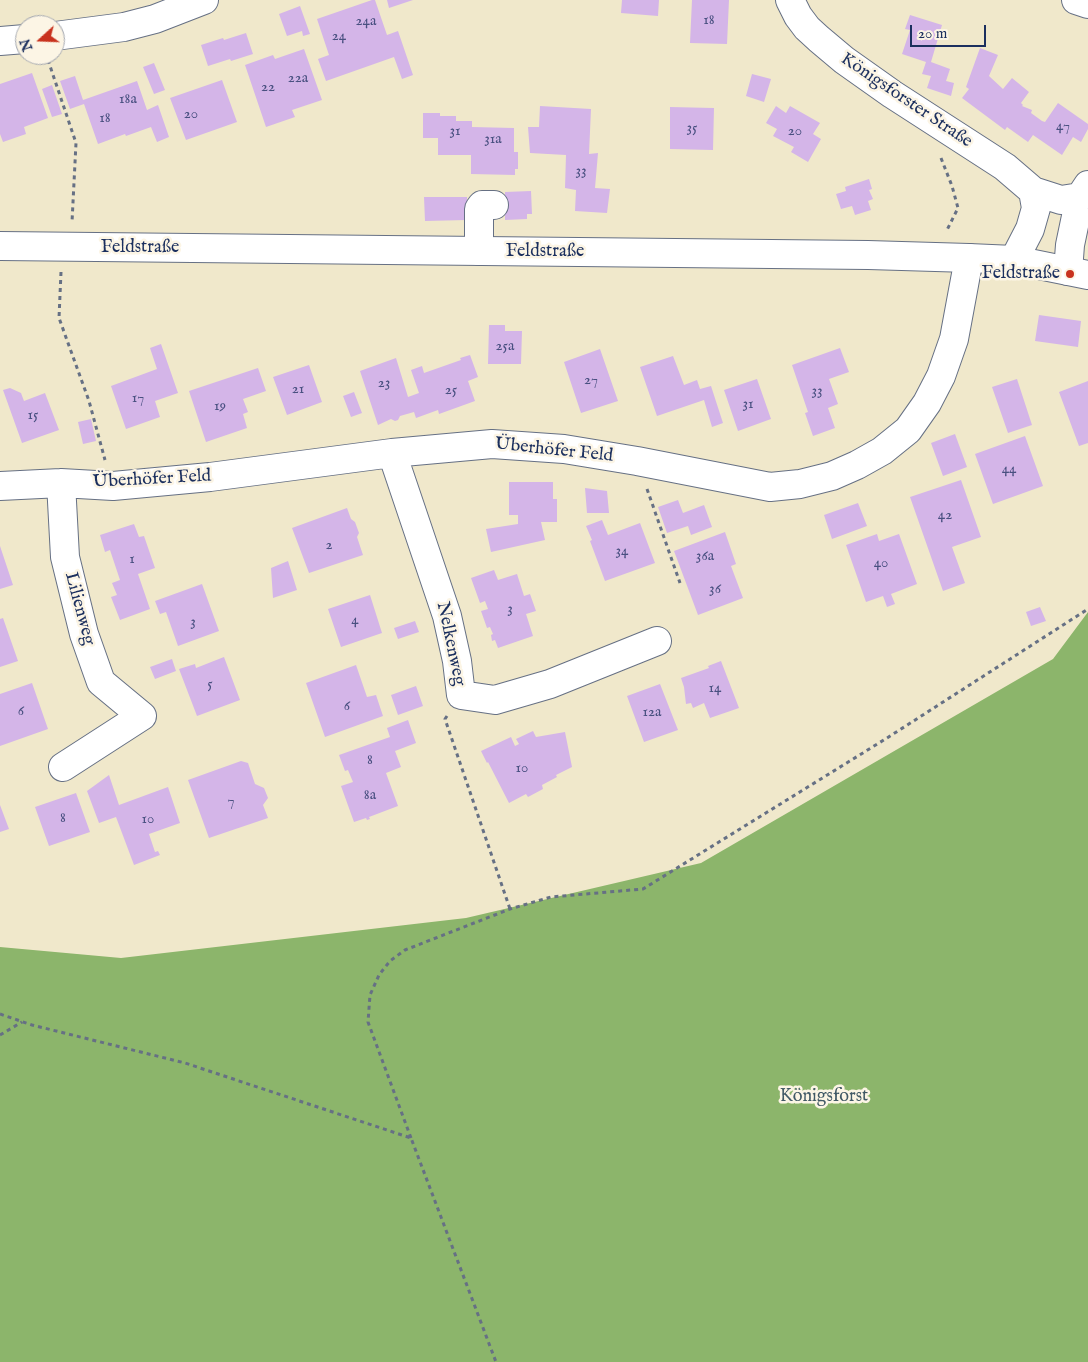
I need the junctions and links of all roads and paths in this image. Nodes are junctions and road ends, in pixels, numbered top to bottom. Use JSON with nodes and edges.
{"nodes":[{"id":1,"x":204,"y":0,"type":"edge"},
{"id":2,"x":790,"y":0,"type":"edge"},
{"id":3,"x":1076,"y":0,"type":"edge"},
{"id":4,"x":1088,"y":4,"type":"edge"},
{"id":5,"x":65,"y":35,"type":"edge"},
{"id":6,"x":15,"y":40,"type":"edge"},
{"id":7,"x":0,"y":41,"type":"edge"},
{"id":8,"x":938,"y":150,"type":"dead end"},
{"id":9,"x":1033,"y":191,"type":"junction"},
{"id":10,"x":1084,"y":191,"type":"edge"},
{"id":11,"x":494,"y":205,"type":"dead end"},
{"id":12,"x":0,"y":246,"type":"edge"},
{"id":13,"x":479,"y":251,"type":"junction"},
{"id":14,"x":932,"y":257,"type":"junction"},
{"id":15,"x":969,"y":258,"type":"junction"},
{"id":16,"x":1014,"y":260,"type":"junction"},
{"id":17,"x":1078,"y":273,"type":"edge"},
{"id":18,"x":392,"y":453,"type":"junction"},
{"id":19,"x":637,"y":461,"type":"junction"},
{"id":20,"x":61,"y":483,"type":"junction"},
{"id":21,"x":0,"y":486,"type":"edge"},
{"id":22,"x":680,"y":583,"type":"dead end"},
{"id":23,"x":1088,"y":609,"type":"edge"},
{"id":24,"x":657,"y":641,"type":"dead end"},
{"id":25,"x":461,"y":695,"type":"junction"},
{"id":26,"x":63,"y":768,"type":"dead end"},
{"id":27,"x":510,"y":909,"type":"junction"},
{"id":28,"x":0,"y":1014,"type":"edge"},
{"id":29,"x":22,"y":1022,"type":"junction"},
{"id":30,"x":0,"y":1035,"type":"edge"},
{"id":31,"x":411,"y":1138,"type":"junction"},
{"id":32,"x":496,"y":1362,"type":"edge"}],
"edges":[{"from":1,"to":5,"type":"street"},
{"from":2,"to":9,"type":"street","name":"Königsforster Straße"},
{"from":3,"to":4,"type":"street"},
{"from":6,"to":7,"type":"street"},
{"from":8,"to":14,"type":"path"},
{"from":9,"to":10,"type":"street","name":"Königsforster Straße"},
{"from":9,"to":16,"type":"street"},
{"from":10,"to":17,"type":"street"},
{"from":11,"to":13,"type":"street"},
{"from":12,"to":13,"type":"street","name":"Feldstraße"},
{"from":13,"to":14,"type":"street","name":"Feldstraße"},
{"from":14,"to":15,"type":"street","name":"Feldstraße"},
{"from":15,"to":16,"type":"street","name":"Feldstraße"},
{"from":15,"to":19,"type":"street","name":"Überhöfer Feld"},
{"from":16,"to":17,"type":"street","name":"Feldstraße"},
{"from":18,"to":19,"type":"street","name":"Überhöfer Feld"},
{"from":18,"to":20,"type":"street","name":"Überhöfer Feld"},
{"from":18,"to":25,"type":"street","name":"Nelkenweg"},
{"from":19,"to":22,"type":"path"},
{"from":20,"to":21,"type":"street","name":"Überhöfer Feld"},
{"from":20,"to":26,"type":"street","name":"Lilienweg"},
{"from":23,"to":27,"type":"path"},
{"from":24,"to":25,"type":"street","name":"Nelkenweg"},
{"from":25,"to":27,"type":"path"},
{"from":27,"to":31,"type":"path"},
{"from":28,"to":29,"type":"path"},
{"from":29,"to":30,"type":"path"},
{"from":29,"to":31,"type":"path"},
{"from":31,"to":32,"type":"path"}]}
